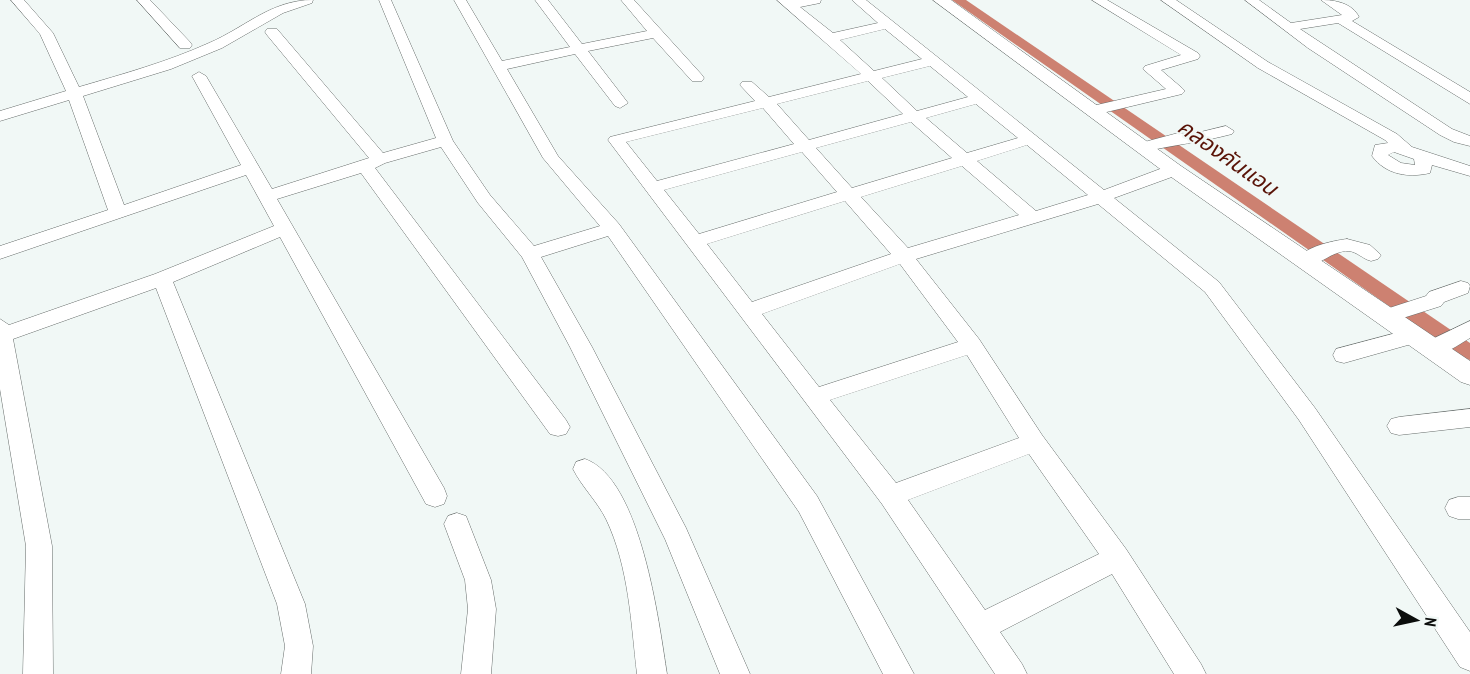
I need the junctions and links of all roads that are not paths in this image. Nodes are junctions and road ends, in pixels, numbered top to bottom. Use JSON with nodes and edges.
{"nodes":[{"id":1,"x":17,"y":0,"type":"edge"},
{"id":2,"x":143,"y":0,"type":"edge"},
{"id":3,"x":308,"y":0,"type":"edge"},
{"id":4,"x":385,"y":0,"type":"edge"},
{"id":5,"x":460,"y":0,"type":"edge"},
{"id":6,"x":541,"y":0,"type":"edge"},
{"id":7,"x":627,"y":0,"type":"edge"},
{"id":8,"x":815,"y":0,"type":"edge"},
{"id":9,"x":858,"y":0,"type":"edge"},
{"id":10,"x":941,"y":0,"type":"edge"},
{"id":11,"x":1098,"y":0,"type":"edge"},
{"id":12,"x":1251,"y":0,"type":"edge"},
{"id":13,"x":1327,"y":0,"type":"edge"},
{"id":14,"x":786,"y":2,"type":"edge"},
{"id":15,"x":1165,"y":3,"type":"edge"},
{"id":16,"x":1340,"y":20,"type":"junction"},
{"id":17,"x":889,"y":24,"type":"junction"},
{"id":18,"x":1288,"y":27,"type":"junction"},
{"id":19,"x":272,"y":32,"type":"dead end"},
{"id":20,"x":656,"y":33,"type":"junction"},
{"id":21,"x":830,"y":38,"type":"junction"},
{"id":22,"x":185,"y":45,"type":"dead end"},
{"id":23,"x":580,"y":50,"type":"junction"},
{"id":24,"x":933,"y":61,"type":"junction"},
{"id":25,"x":498,"y":66,"type":"junction"},
{"id":26,"x":199,"y":76,"type":"dead end"},
{"id":27,"x":870,"y":76,"type":"junction"},
{"id":28,"x":698,"y":78,"type":"dead end"},
{"id":29,"x":747,"y":84,"type":"dead end"},
{"id":30,"x":75,"y":94,"type":"junction"},
{"id":31,"x":978,"y":99,"type":"junction"},
{"id":32,"x":1470,"y":99,"type":"edge"},
{"id":33,"x":766,"y":102,"type":"junction"},
{"id":34,"x":620,"y":103,"type":"dead end"},
{"id":35,"x":1100,"y":109,"type":"junction"},
{"id":36,"x":0,"y":116,"type":"edge"},
{"id":37,"x":915,"y":117,"type":"junction"},
{"id":38,"x":1226,"y":130,"type":"dead end"},
{"id":39,"x":1031,"y":139,"type":"junction"},
{"id":40,"x":445,"y":141,"type":"junction"},
{"id":41,"x":1470,"y":141,"type":"edge"},
{"id":42,"x":804,"y":145,"type":"junction"},
{"id":43,"x":1147,"y":145,"type":"junction"},
{"id":44,"x":1398,"y":148,"type":"junction"},
{"id":45,"x":964,"y":159,"type":"junction"},
{"id":46,"x":372,"y":163,"type":"junction"},
{"id":47,"x":1422,"y":164,"type":"junction"},
{"id":48,"x":249,"y":168,"type":"junction"},
{"id":49,"x":1174,"y":170,"type":"junction"},
{"id":50,"x":1470,"y":171,"type":"edge"},
{"id":51,"x":1470,"y":183,"type":"edge"},
{"id":52,"x":651,"y":188,"type":"junction"},
{"id":53,"x":850,"y":195,"type":"junction"},
{"id":54,"x":265,"y":197,"type":"junction"},
{"id":55,"x":1101,"y":197,"type":"junction"},
{"id":56,"x":118,"y":213,"type":"junction"},
{"id":57,"x":1032,"y":217,"type":"junction"},
{"id":58,"x":612,"y":228,"type":"junction"},
{"id":59,"x":284,"y":229,"type":"junction"},
{"id":60,"x":696,"y":241,"type":"junction"},
{"id":61,"x":0,"y":253,"type":"edge"},
{"id":62,"x":530,"y":254,"type":"junction"},
{"id":63,"x":1371,"y":255,"type":"dead end"},
{"id":64,"x":904,"y":256,"type":"junction"},
{"id":65,"x":1311,"y":258,"type":"junction"},
{"id":66,"x":162,"y":279,"type":"junction"},
{"id":67,"x":1461,"y":288,"type":"dead end"},
{"id":68,"x":750,"y":310,"type":"junction"},
{"id":69,"x":1393,"y":314,"type":"junction"},
{"id":70,"x":1468,"y":330,"type":"edge"},
{"id":71,"x":1,"y":331,"type":"edge"},
{"id":72,"x":1415,"y":336,"type":"junction"},
{"id":73,"x":972,"y":345,"type":"junction"},
{"id":74,"x":1438,"y":345,"type":"junction"},
{"id":75,"x":1344,"y":355,"type":"dead end"},
{"id":76,"x":1470,"y":375,"type":"edge"},
{"id":77,"x":814,"y":397,"type":"junction"},
{"id":78,"x":1470,"y":418,"type":"edge"},
{"id":79,"x":1399,"y":426,"type":"dead end"},
{"id":80,"x":558,"y":427,"type":"dead end"},
{"id":81,"x":1034,"y":442,"type":"junction"},
{"id":82,"x":585,"y":469,"type":"dead end"},
{"id":83,"x":435,"y":496,"type":"dead end"},
{"id":84,"x":891,"y":496,"type":"junction"},
{"id":85,"x":457,"y":524,"type":"dead end"},
{"id":86,"x":1117,"y":558,"type":"junction"},
{"id":87,"x":980,"y":627,"type":"junction"},
{"id":88,"x":1470,"y":657,"type":"edge"},
{"id":89,"x":38,"y":674,"type":"edge"},
{"id":90,"x":296,"y":674,"type":"edge"},
{"id":91,"x":476,"y":674,"type":"edge"},
{"id":92,"x":652,"y":674,"type":"edge"},
{"id":93,"x":735,"y":674,"type":"edge"},
{"id":94,"x":899,"y":674,"type":"edge"},
{"id":95,"x":1012,"y":674,"type":"edge"},
{"id":96,"x":1191,"y":674,"type":"edge"}],
"edges":[{"from":1,"to":30,"type":"street"},
{"from":2,"to":22,"type":"street"},
{"from":3,"to":30,"type":"street"},
{"from":4,"to":40,"type":"street"},
{"from":5,"to":25,"type":"street"},
{"from":6,"to":23,"type":"street"},
{"from":7,"to":20,"type":"street"},
{"from":8,"to":14,"type":"street"},
{"from":9,"to":17,"type":"street"},
{"from":10,"to":35,"type":"street"},
{"from":11,"to":35,"type":"street"},
{"from":12,"to":18,"type":"street"},
{"from":13,"to":16,"type":"street"},
{"from":14,"to":21,"type":"street"},
{"from":15,"to":44,"type":"street"},
{"from":16,"to":18,"type":"street"},
{"from":16,"to":32,"type":"street"},
{"from":17,"to":21,"type":"street"},
{"from":17,"to":24,"type":"street"},
{"from":18,"to":41,"type":"street"},
{"from":19,"to":46,"type":"street"},
{"from":20,"to":23,"type":"street"},
{"from":20,"to":28,"type":"street"},
{"from":21,"to":27,"type":"street"},
{"from":23,"to":25,"type":"street"},
{"from":23,"to":34,"type":"street"},
{"from":24,"to":27,"type":"street"},
{"from":24,"to":31,"type":"street"},
{"from":25,"to":58,"type":"street"},
{"from":26,"to":48,"type":"street"},
{"from":27,"to":33,"type":"street"},
{"from":27,"to":37,"type":"street"},
{"from":29,"to":33,"type":"street"},
{"from":30,"to":36,"type":"street"},
{"from":30,"to":56,"type":"street"},
{"from":31,"to":37,"type":"street"},
{"from":31,"to":39,"type":"street"},
{"from":33,"to":42,"type":"street"},
{"from":33,"to":52,"type":"street"},
{"from":35,"to":43,"type":"street"},
{"from":37,"to":42,"type":"street"},
{"from":37,"to":45,"type":"street"},
{"from":38,"to":43,"type":"street"},
{"from":39,"to":45,"type":"street"},
{"from":39,"to":55,"type":"street"},
{"from":40,"to":46,"type":"street"},
{"from":40,"to":62,"type":"street"},
{"from":42,"to":52,"type":"street"},
{"from":42,"to":53,"type":"street"},
{"from":43,"to":49,"type":"street"},
{"from":44,"to":47,"type":"street"},
{"from":44,"to":47,"type":"street"},
{"from":45,"to":53,"type":"street"},
{"from":45,"to":57,"type":"street"},
{"from":46,"to":54,"type":"street"},
{"from":46,"to":80,"type":"street"},
{"from":47,"to":50,"type":"street"},
{"from":47,"to":51,"type":"street"},
{"from":48,"to":54,"type":"street"},
{"from":48,"to":56,"type":"street"},
{"from":49,"to":55,"type":"street"},
{"from":49,"to":65,"type":"street"},
{"from":52,"to":60,"type":"street"},
{"from":53,"to":60,"type":"street"},
{"from":53,"to":64,"type":"street"},
{"from":54,"to":59,"type":"street"},
{"from":55,"to":57,"type":"street"},
{"from":55,"to":88,"type":"street"},
{"from":56,"to":61,"type":"street"},
{"from":57,"to":64,"type":"street"},
{"from":58,"to":62,"type":"street"},
{"from":58,"to":94,"type":"street"},
{"from":59,"to":66,"type":"street"},
{"from":59,"to":83,"type":"street"},
{"from":60,"to":68,"type":"street"},
{"from":62,"to":93,"type":"street"},
{"from":63,"to":65,"type":"street"},
{"from":64,"to":68,"type":"street"},
{"from":64,"to":73,"type":"street"},
{"from":65,"to":69,"type":"street"},
{"from":66,"to":71,"type":"street"},
{"from":66,"to":90,"type":"street"},
{"from":67,"to":69,"type":"street"},
{"from":68,"to":77,"type":"street"},
{"from":69,"to":72,"type":"street"},
{"from":70,"to":74,"type":"street"},
{"from":71,"to":89,"type":"street"},
{"from":72,"to":74,"type":"street"},
{"from":72,"to":75,"type":"street"},
{"from":73,"to":77,"type":"street"},
{"from":73,"to":81,"type":"street"},
{"from":74,"to":76,"type":"street"},
{"from":77,"to":84,"type":"street"},
{"from":78,"to":79,"type":"street"},
{"from":81,"to":84,"type":"street"},
{"from":81,"to":86,"type":"street"},
{"from":82,"to":92,"type":"street"},
{"from":84,"to":87,"type":"street"},
{"from":85,"to":91,"type":"street"},
{"from":86,"to":87,"type":"street"},
{"from":86,"to":96,"type":"street"},
{"from":87,"to":95,"type":"street"}]}
